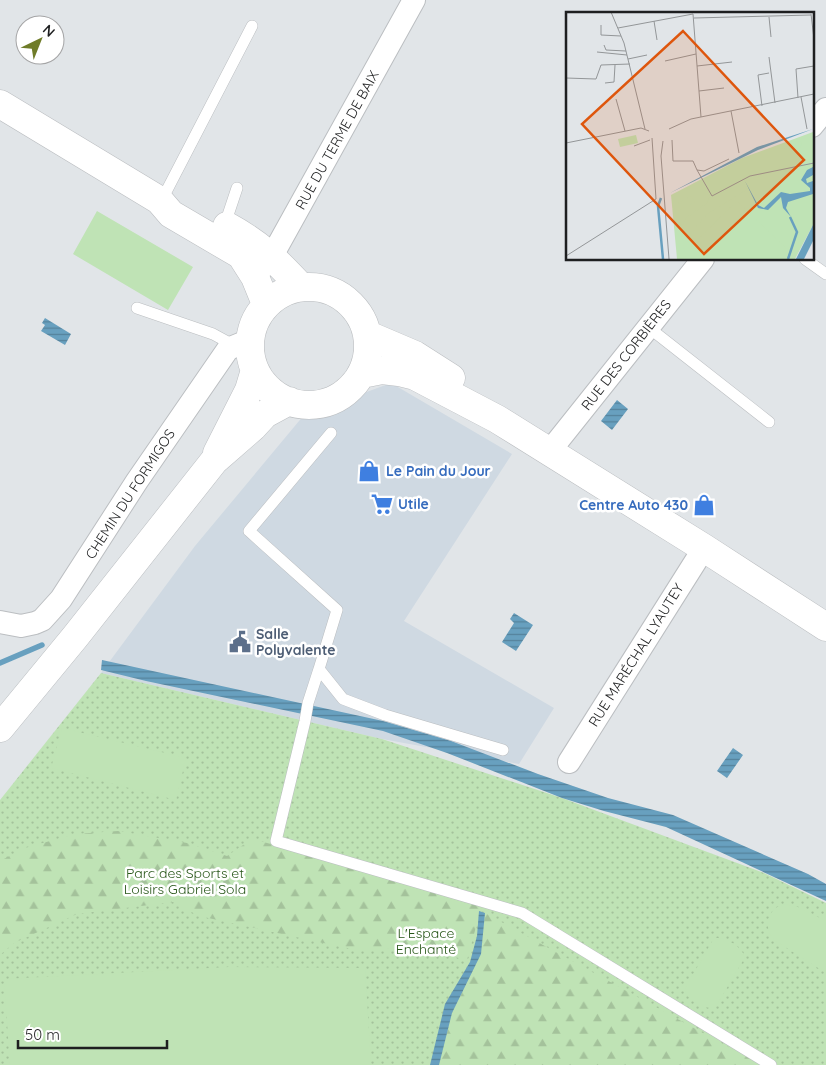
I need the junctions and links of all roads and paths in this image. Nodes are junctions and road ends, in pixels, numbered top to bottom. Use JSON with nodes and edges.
{"nodes":[{"id":1,"x":414,"y":0,"type":"edge"},
{"id":2,"x":252,"y":26,"type":"dead end"},
{"id":3,"x":0,"y":104,"type":"edge"},
{"id":4,"x":826,"y":109,"type":"edge"},
{"id":5,"x":814,"y":124,"type":"edge"},
{"id":6,"x":237,"y":188,"type":"dead end"},
{"id":7,"x":159,"y":200,"type":"junction"},
{"id":8,"x":223,"y":233,"type":"junction"},
{"id":9,"x":272,"y":256,"type":"junction"},
{"id":10,"x":702,"y":260,"type":"edge"},
{"id":11,"x":806,"y":260,"type":"edge"},
{"id":12,"x":826,"y":274,"type":"edge"},
{"id":13,"x":255,"y":277,"type":"junction"},
{"id":14,"x":301,"y":287,"type":"junction"},
{"id":15,"x":266,"y":304,"type":"junction"},
{"id":16,"x":137,"y":308,"type":"dead end"},
{"id":17,"x":648,"y":327,"type":"junction"},
{"id":18,"x":368,"y":335,"type":"junction"},
{"id":19,"x":242,"y":343,"type":"junction"},
{"id":20,"x":255,"y":370,"type":"junction"},
{"id":21,"x":362,"y":374,"type":"junction"},
{"id":22,"x":289,"y":401,"type":"junction"},
{"id":23,"x":497,"y":419,"type":"junction"},
{"id":24,"x":769,"y":422,"type":"dead end"},
{"id":25,"x":331,"y":433,"type":"dead end"},
{"id":26,"x":550,"y":452,"type":"junction"},
{"id":27,"x":214,"y":460,"type":"junction"},
{"id":28,"x":704,"y":548,"type":"junction"},
{"id":29,"x":0,"y":622,"type":"edge"},
{"id":30,"x":826,"y":627,"type":"edge"},
{"id":31,"x":319,"y":669,"type":"junction"},
{"id":32,"x":0,"y":728,"type":"edge"},
{"id":33,"x":502,"y":750,"type":"dead end"},
{"id":34,"x":569,"y":762,"type":"dead end"},
{"id":35,"x":771,"y":1065,"type":"edge"}],
"edges":[{"from":1,"to":9,"type":"street","name":"RUE DU TERME DE BAIX"},
{"from":2,"to":7,"type":"lane"},
{"from":3,"to":7,"type":"main road"},
{"from":4,"to":5,"type":"street"},
{"from":6,"to":8,"type":"lane"},
{"from":7,"to":8,"type":"main road"},
{"from":8,"to":9,"type":"main road"},
{"from":8,"to":13,"type":"main road"},
{"from":9,"to":13,"type":"street","name":"RUE DU TERME DE BAIX"},
{"from":9,"to":14,"type":"main road"},
{"from":10,"to":17,"type":"street","name":"RUE DES CORBIÈRES"},
{"from":11,"to":12,"type":"lane"},
{"from":13,"to":15,"type":"main road"},
{"from":14,"to":15,"type":"main road"},
{"from":14,"to":18,"type":"main road"},
{"from":15,"to":19,"type":"main road"},
{"from":16,"to":19,"type":"lane"},
{"from":17,"to":24,"type":"lane"},
{"from":17,"to":26,"type":"street","name":"RUE DES CORBIÈRES"},
{"from":18,"to":21,"type":"main road"},
{"from":18,"to":23,"type":"main road"},
{"from":19,"to":20,"type":"main road"},
{"from":19,"to":29,"type":"street","name":"CHEMIN DU FORMIGOS"},
{"from":20,"to":22,"type":"main road"},
{"from":20,"to":27,"type":"main road"},
{"from":21,"to":22,"type":"main road"},
{"from":21,"to":23,"type":"main road"},
{"from":22,"to":27,"type":"main road"},
{"from":23,"to":26,"type":"main road"},
{"from":25,"to":31,"type":"lane"},
{"from":26,"to":28,"type":"main road"},
{"from":27,"to":32,"type":"main road"},
{"from":28,"to":30,"type":"main road"},
{"from":28,"to":34,"type":"street","name":"RUE MARÉCHAL LYAUTEY"},
{"from":31,"to":33,"type":"lane"},
{"from":31,"to":35,"type":"lane"}]}
